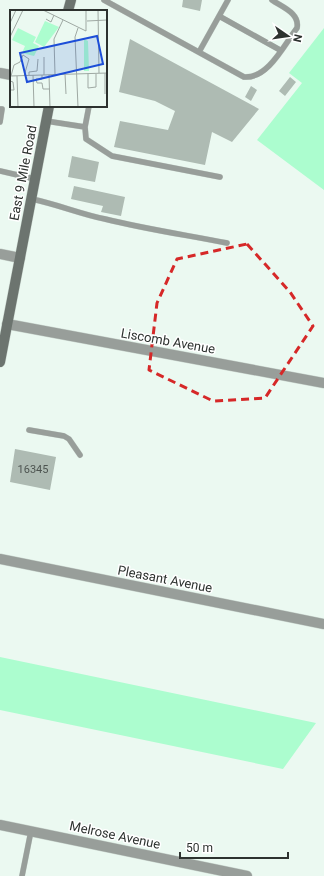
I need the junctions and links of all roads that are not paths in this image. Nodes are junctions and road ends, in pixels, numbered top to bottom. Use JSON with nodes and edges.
{"nodes":[{"id":1,"x":70,"y":0,"type":"edge"},
{"id":2,"x":104,"y":0,"type":"edge"},
{"id":3,"x":228,"y":0,"type":"edge"},
{"id":4,"x":272,"y":0,"type":"edge"},
{"id":5,"x":68,"y":10,"type":"edge"},
{"id":6,"x":219,"y":16,"type":"junction"},
{"id":7,"x":280,"y":50,"type":"junction"},
{"id":8,"x":199,"y":52,"type":"junction"},
{"id":9,"x":0,"y":73,"type":"edge"},
{"id":10,"x":10,"y":75,"type":"edge"},
{"id":11,"x":49,"y":107,"type":"edge"},
{"id":12,"x":89,"y":107,"type":"edge"},
{"id":13,"x":0,"y":109,"type":"edge"},
{"id":14,"x":46,"y":120,"type":"junction"},
{"id":15,"x":0,"y":122,"type":"edge"},
{"id":16,"x":85,"y":127,"type":"junction"},
{"id":17,"x":0,"y":171,"type":"edge"},
{"id":18,"x":220,"y":178,"type":"dead end"},
{"id":19,"x":35,"y":179,"type":"junction"},
{"id":20,"x":32,"y":199,"type":"junction"},
{"id":21,"x":227,"y":243,"type":"dead end"},
{"id":22,"x":0,"y":254,"type":"edge"},
{"id":23,"x":20,"y":258,"type":"junction"},
{"id":24,"x":7,"y":324,"type":"junction"},
{"id":25,"x":0,"y":362,"type":"edge"},
{"id":26,"x":324,"y":383,"type":"edge"},
{"id":27,"x":29,"y":430,"type":"dead end"},
{"id":28,"x":80,"y":455,"type":"dead end"},
{"id":29,"x":0,"y":559,"type":"edge"},
{"id":30,"x":324,"y":624,"type":"edge"},
{"id":31,"x":0,"y":825,"type":"edge"},
{"id":32,"x":31,"y":831,"type":"junction"},
{"id":33,"x":22,"y":876,"type":"edge"},
{"id":34,"x":248,"y":876,"type":"edge"}],
"edges":[{"from":1,"to":5,"type":"main road"},
{"from":2,"to":8,"type":"lane"},
{"from":3,"to":6,"type":"lane"},
{"from":4,"to":7,"type":"lane"},
{"from":6,"to":7,"type":"lane"},
{"from":6,"to":8,"type":"lane"},
{"from":7,"to":8,"type":"lane"},
{"from":9,"to":10,"type":"street"},
{"from":11,"to":14,"type":"main road","name":"East 9 Mile Road"},
{"from":12,"to":16,"type":"lane"},
{"from":13,"to":15,"type":"lane"},
{"from":14,"to":16,"type":"lane"},
{"from":14,"to":19,"type":"main road","name":"East 9 Mile Road"},
{"from":16,"to":18,"type":"lane"},
{"from":17,"to":19,"type":"lane"},
{"from":19,"to":20,"type":"main road","name":"East 9 Mile Road"},
{"from":20,"to":21,"type":"lane"},
{"from":20,"to":23,"type":"main road","name":"East 9 Mile Road"},
{"from":22,"to":23,"type":"street"},
{"from":23,"to":24,"type":"main road","name":"East 9 Mile Road"},
{"from":24,"to":25,"type":"main road","name":"East 9 Mile Road"},
{"from":24,"to":26,"type":"street","name":"Liscomb Avenue"},
{"from":27,"to":28,"type":"lane"},
{"from":29,"to":30,"type":"street","name":"Pleasant Avenue"},
{"from":31,"to":32,"type":"street","name":"Melrose Avenue"},
{"from":32,"to":33,"type":"lane"},
{"from":32,"to":34,"type":"street","name":"Melrose Avenue"}]}
